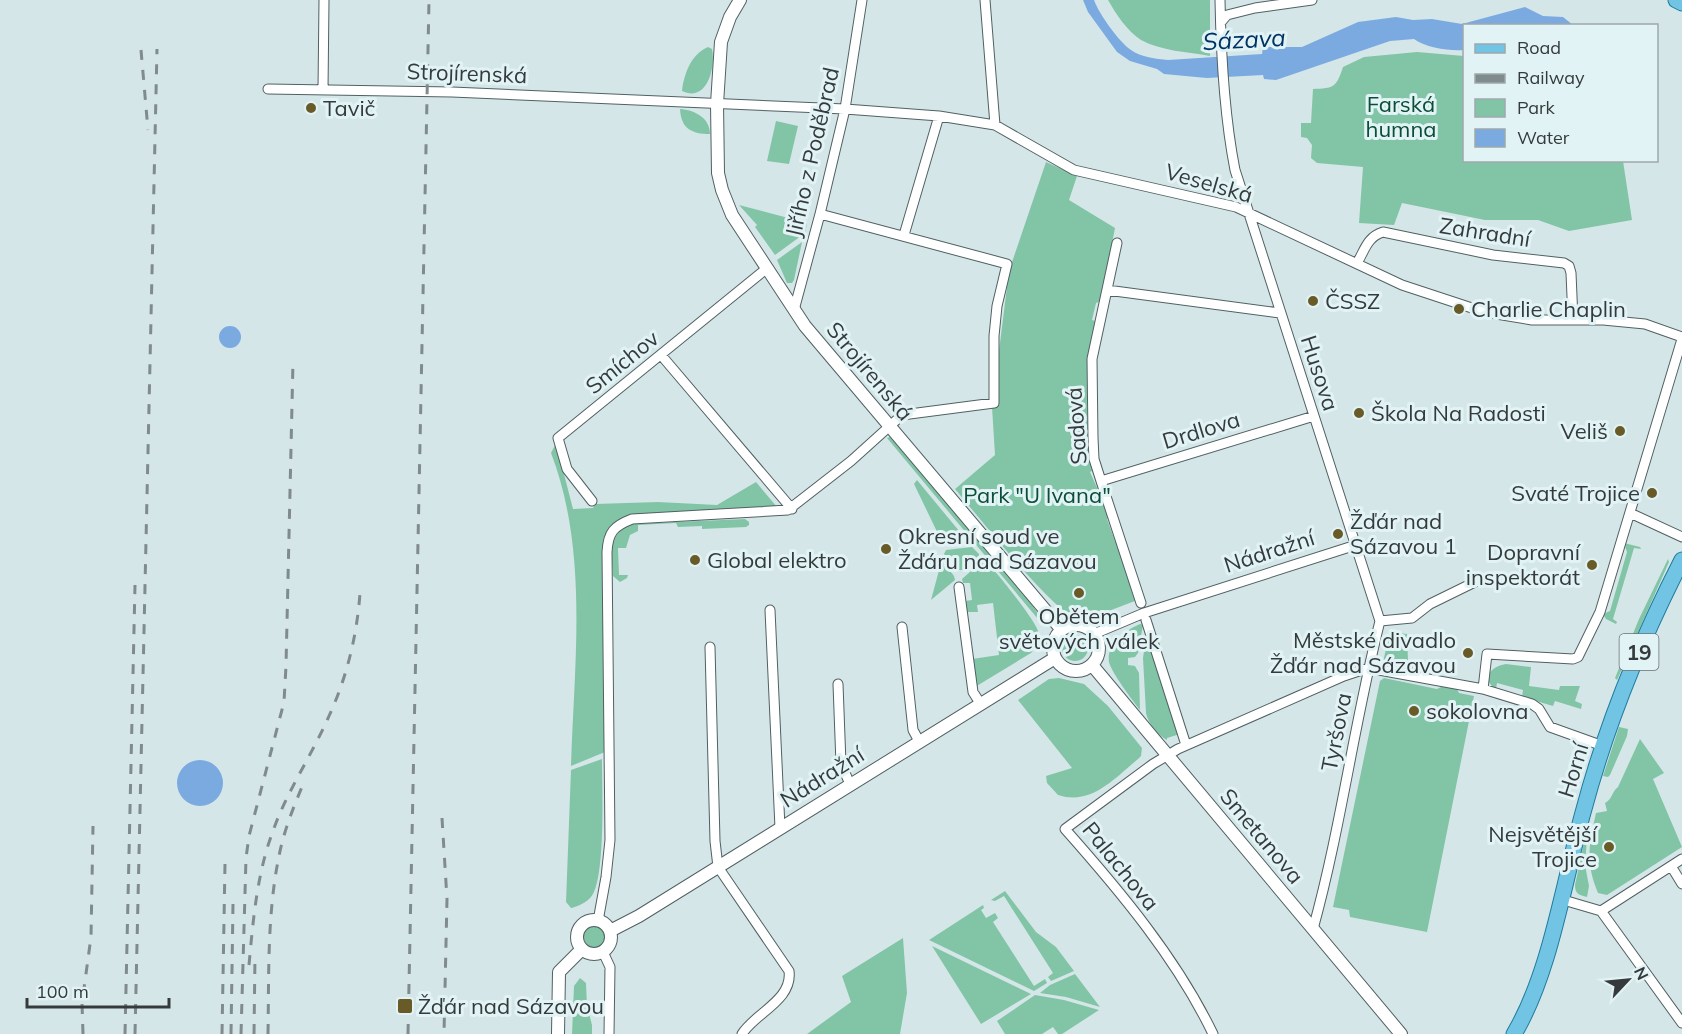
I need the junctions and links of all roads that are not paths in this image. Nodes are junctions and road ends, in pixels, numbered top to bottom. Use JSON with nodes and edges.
{"nodes":[{"id":1,"x":324,"y":0,"type":"edge"},
{"id":2,"x":740,"y":0,"type":"edge"},
{"id":3,"x":862,"y":0,"type":"edge"},
{"id":4,"x":985,"y":0,"type":"edge"},
{"id":5,"x":1220,"y":0,"type":"edge"},
{"id":6,"x":1312,"y":0,"type":"edge"},
{"id":7,"x":1676,"y":0,"type":"edge"},
{"id":8,"x":1682,"y":3,"type":"edge"},
{"id":9,"x":1221,"y":26,"type":"junction"},
{"id":10,"x":268,"y":89,"type":"dead end"},
{"id":11,"x":323,"y":90,"type":"junction"},
{"id":12,"x":717,"y":104,"type":"junction"},
{"id":13,"x":845,"y":109,"type":"junction"},
{"id":14,"x":939,"y":116,"type":"junction"},
{"id":15,"x":995,"y":125,"type":"junction"},
{"id":16,"x":1247,"y":212,"type":"junction"},
{"id":17,"x":820,"y":214,"type":"junction"},
{"id":18,"x":904,"y":235,"type":"junction"},
{"id":19,"x":1118,"y":243,"type":"dead end"},
{"id":20,"x":1357,"y":263,"type":"junction"},
{"id":21,"x":766,"y":268,"type":"junction"},
{"id":22,"x":1107,"y":290,"type":"junction"},
{"id":23,"x":794,"y":310,"type":"junction"},
{"id":24,"x":1280,"y":313,"type":"junction"},
{"id":25,"x":1573,"y":320,"type":"junction"},
{"id":26,"x":1682,"y":338,"type":"edge"},
{"id":27,"x":661,"y":356,"type":"junction"},
{"id":28,"x":1314,"y":416,"type":"junction"},
{"id":29,"x":889,"y":426,"type":"junction"},
{"id":30,"x":1101,"y":482,"type":"junction"},
{"id":31,"x":592,"y":501,"type":"dead end"},
{"id":32,"x":792,"y":509,"type":"junction"},
{"id":33,"x":1630,"y":513,"type":"junction"},
{"id":34,"x":1682,"y":537,"type":"edge"},
{"id":35,"x":1356,"y":545,"type":"junction"},
{"id":36,"x":1682,"y":560,"type":"edge"},
{"id":37,"x":1481,"y":579,"type":"dead end"},
{"id":38,"x":959,"y":586,"type":"dead end"},
{"id":39,"x":1141,"y":603,"type":"dead end"},
{"id":40,"x":770,"y":610,"type":"dead end"},
{"id":41,"x":1146,"y":620,"type":"dead end"},
{"id":42,"x":1380,"y":621,"type":"junction"},
{"id":43,"x":902,"y":627,"type":"dead end"},
{"id":44,"x":1062,"y":630,"type":"junction"},
{"id":45,"x":1094,"y":634,"type":"junction"},
{"id":46,"x":710,"y":646,"type":"dead end"},
{"id":47,"x":1055,"y":658,"type":"junction"},
{"id":48,"x":1092,"y":665,"type":"junction"},
{"id":49,"x":1368,"y":668,"type":"junction"},
{"id":50,"x":838,"y":684,"type":"dead end"},
{"id":51,"x":1484,"y":689,"type":"junction"},
{"id":52,"x":980,"y":703,"type":"junction"},
{"id":53,"x":920,"y":741,"type":"junction"},
{"id":54,"x":1186,"y":745,"type":"junction"},
{"id":55,"x":1604,"y":746,"type":"junction"},
{"id":56,"x":1167,"y":755,"type":"junction"},
{"id":57,"x":850,"y":784,"type":"junction"},
{"id":58,"x":780,"y":828,"type":"junction"},
{"id":59,"x":1682,"y":859,"type":"edge"},
{"id":60,"x":1671,"y":866,"type":"junction"},
{"id":61,"x":718,"y":867,"type":"junction"},
{"id":62,"x":1682,"y":884,"type":"edge"},
{"id":63,"x":1560,"y":899,"type":"junction"},
{"id":64,"x":1601,"y":911,"type":"junction"},
{"id":65,"x":598,"y":921,"type":"junction"},
{"id":66,"x":1313,"y":929,"type":"junction"},
{"id":67,"x":610,"y":931,"type":"junction"},
{"id":68,"x":582,"y":949,"type":"junction"},
{"id":69,"x":603,"y":952,"type":"junction"},
{"id":70,"x":1682,"y":1023,"type":"edge"},
{"id":71,"x":558,"y":1034,"type":"edge"},
{"id":72,"x":609,"y":1034,"type":"edge"},
{"id":73,"x":742,"y":1034,"type":"edge"},
{"id":74,"x":1213,"y":1034,"type":"edge"},
{"id":75,"x":1401,"y":1034,"type":"edge"},
{"id":76,"x":1514,"y":1034,"type":"edge"}],
"edges":[{"from":1,"to":11,"type":"street"},
{"from":2,"to":12,"type":"street","name":"Strojírenská"},
{"from":3,"to":13,"type":"street","name":"Jiřího z Poděbrad"},
{"from":4,"to":15,"type":"street"},
{"from":5,"to":9,"type":"street","name":"Husova"},
{"from":6,"to":9,"type":"street"},
{"from":7,"to":8,"type":"main road"},
{"from":9,"to":16,"type":"street","name":"Husova"},
{"from":10,"to":11,"type":"street","name":"Strojírenská"},
{"from":11,"to":12,"type":"street","name":"Strojírenská"},
{"from":12,"to":13,"type":"street","name":"Veselská"},
{"from":12,"to":21,"type":"street","name":"Strojírenská"},
{"from":13,"to":14,"type":"street","name":"Veselská"},
{"from":13,"to":17,"type":"street","name":"Jiřího z Poděbrad"},
{"from":14,"to":15,"type":"street","name":"Veselská"},
{"from":14,"to":18,"type":"street"},
{"from":15,"to":16,"type":"street","name":"Veselská"},
{"from":16,"to":20,"type":"street","name":"Veselská"},
{"from":16,"to":24,"type":"street","name":"Husova"},
{"from":17,"to":18,"type":"street"},
{"from":17,"to":23,"type":"street","name":"Jiřího z Poděbrad"},
{"from":18,"to":29,"type":"street"},
{"from":19,"to":22,"type":"street","name":"Sadová"},
{"from":20,"to":25,"type":"street","name":"Veselská"},
{"from":20,"to":25,"type":"street","name":"Zahradní"},
{"from":21,"to":23,"type":"street","name":"Strojírenská"},
{"from":21,"to":27,"type":"street","name":"Smíchov"},
{"from":22,"to":24,"type":"street"},
{"from":22,"to":30,"type":"street","name":"Sadová"},
{"from":23,"to":29,"type":"street","name":"Strojírenská"},
{"from":24,"to":28,"type":"street","name":"Husova"},
{"from":25,"to":26,"type":"street","name":"Veselská"},
{"from":26,"to":33,"type":"street"},
{"from":27,"to":31,"type":"street","name":"Smíchov"},
{"from":27,"to":32,"type":"street"},
{"from":28,"to":30,"type":"street","name":"Drdlova"},
{"from":28,"to":35,"type":"street","name":"Husova"},
{"from":29,"to":32,"type":"street"},
{"from":29,"to":44,"type":"street","name":"Strojírenská"},
{"from":30,"to":39,"type":"street","name":"Sadová"},
{"from":32,"to":65,"type":"street"},
{"from":33,"to":34,"type":"street"},
{"from":33,"to":51,"type":"street"},
{"from":35,"to":42,"type":"street"},
{"from":35,"to":45,"type":"street","name":"Nádražní"},
{"from":36,"to":55,"type":"main road","name":"Horní","number":"19"},
{"from":37,"to":42,"type":"street"},
{"from":38,"to":52,"type":"street"},
{"from":40,"to":58,"type":"street"},
{"from":41,"to":54,"type":"street"},
{"from":42,"to":49,"type":"street","name":"Tyršova"},
{"from":43,"to":53,"type":"street"},
{"from":44,"to":45,"type":"street"},
{"from":44,"to":47,"type":"street"},
{"from":45,"to":48,"type":"street"},
{"from":46,"to":61,"type":"street"},
{"from":47,"to":48,"type":"street"},
{"from":47,"to":52,"type":"street","name":"Nádražní"},
{"from":48,"to":56,"type":"street","name":"Smetanova"},
{"from":49,"to":51,"type":"street"},
{"from":49,"to":54,"type":"street"},
{"from":49,"to":66,"type":"street","name":"Tyršova"},
{"from":50,"to":57,"type":"street"},
{"from":51,"to":55,"type":"street"},
{"from":52,"to":53,"type":"street","name":"Nádražní"},
{"from":53,"to":57,"type":"street","name":"Nádražní"},
{"from":54,"to":56,"type":"street"},
{"from":55,"to":63,"type":"main road","name":"Horní","number":"19"},
{"from":56,"to":66,"type":"street","name":"Smetanova"},
{"from":56,"to":74,"type":"street","name":"Palachova"},
{"from":57,"to":58,"type":"street","name":"Nádražní"},
{"from":58,"to":61,"type":"street","name":"Nádražní"},
{"from":59,"to":60,"type":"street"},
{"from":60,"to":62,"type":"street"},
{"from":60,"to":64,"type":"street"},
{"from":61,"to":67,"type":"street","name":"Nádražní"},
{"from":61,"to":73,"type":"street"},
{"from":63,"to":64,"type":"street"},
{"from":63,"to":76,"type":"main road","name":"Horní","number":"19"},
{"from":64,"to":70,"type":"street"},
{"from":65,"to":67,"type":"street"},
{"from":65,"to":68,"type":"street"},
{"from":66,"to":75,"type":"street","name":"Smetanova"},
{"from":67,"to":69,"type":"street"},
{"from":68,"to":69,"type":"street"},
{"from":68,"to":71,"type":"street"},
{"from":69,"to":72,"type":"street"}]}
